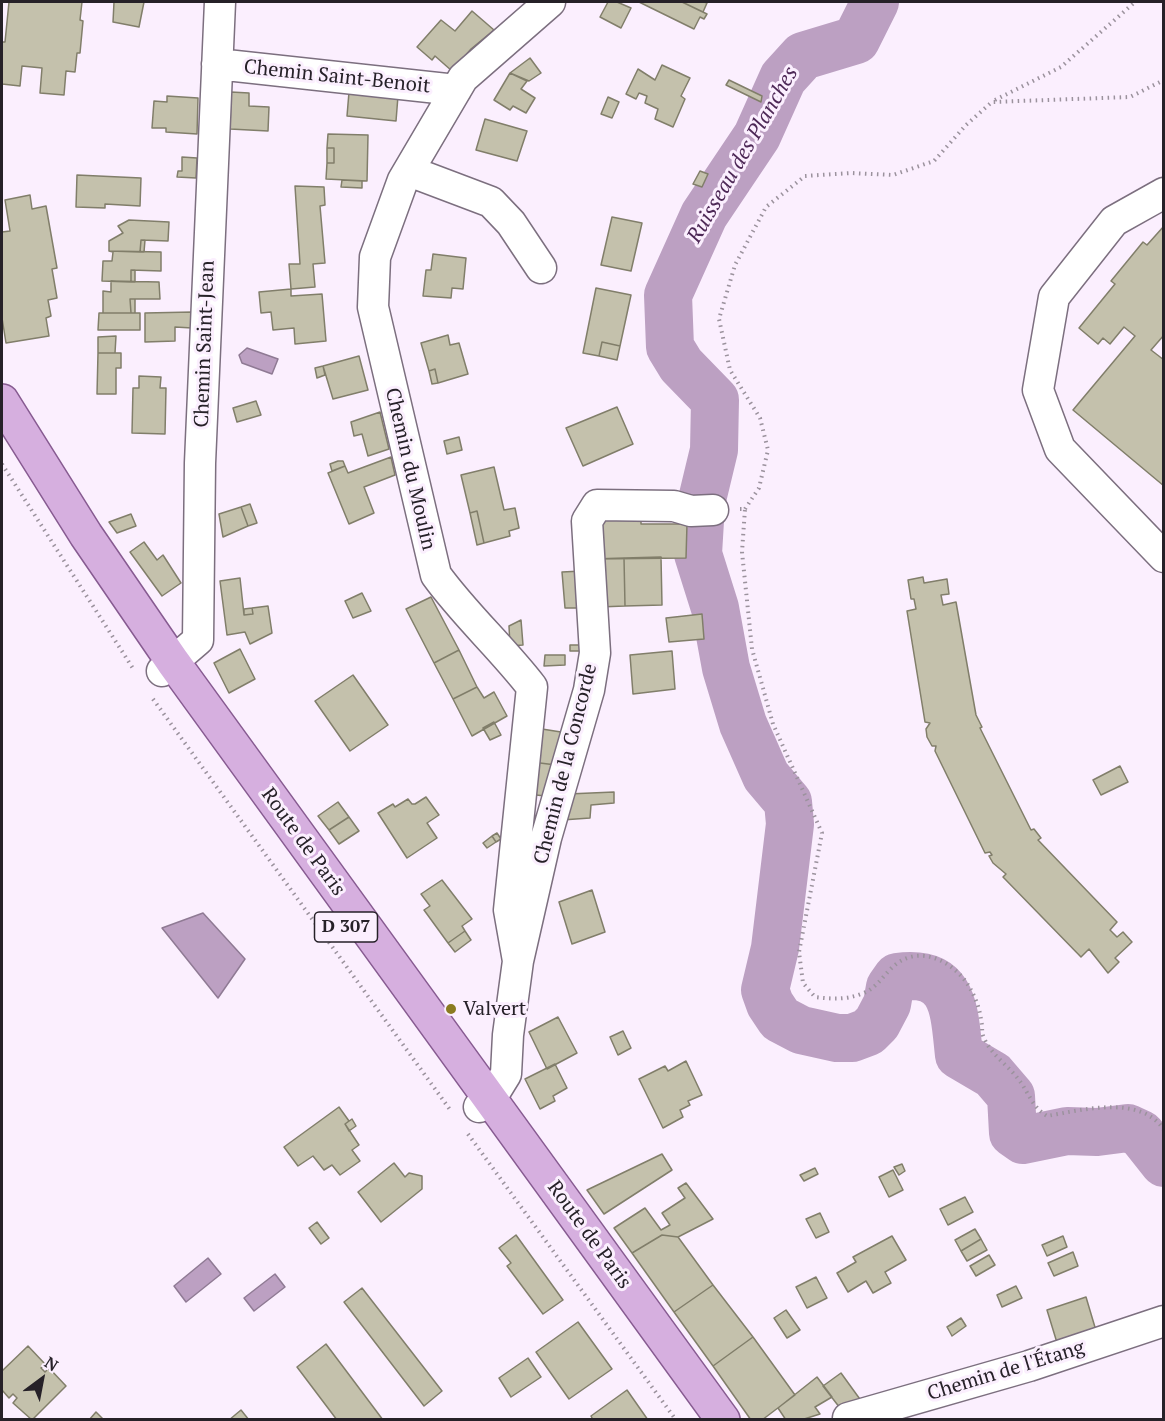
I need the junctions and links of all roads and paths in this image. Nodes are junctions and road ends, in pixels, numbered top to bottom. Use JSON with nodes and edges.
{"nodes":[{"id":1,"x":220,"y":2,"type":"edge"},
{"id":2,"x":550,"y":2,"type":"edge"},
{"id":3,"x":1135,"y":2,"type":"edge"},
{"id":4,"x":217,"y":64,"type":"junction"},
{"id":5,"x":1164,"y":80,"type":"edge"},
{"id":6,"x":456,"y":90,"type":"junction"},
{"id":7,"x":992,"y":102,"type":"junction"},
{"id":8,"x":409,"y":171,"type":"junction"},
{"id":9,"x":1164,"y":193,"type":"edge"},
{"id":10,"x":541,"y":268,"type":"dead end"},
{"id":11,"x":2,"y":401,"type":"edge"},
{"id":12,"x":2,"y":422,"type":"edge"},
{"id":13,"x":2,"y":464,"type":"edge"},
{"id":14,"x":745,"y":509,"type":"junction"},
{"id":15,"x":702,"y":511,"type":"joint"},
{"id":16,"x":1164,"y":557,"type":"edge"},
{"id":17,"x":156,"y":676,"type":"junction"},
{"id":18,"x":518,"y":961,"type":"junction"},
{"id":19,"x":473,"y":1113,"type":"junction"},
{"id":20,"x":1164,"y":1130,"type":"edge"},
{"id":21,"x":1164,"y":1321,"type":"edge"},
{"id":22,"x":848,"y":1418,"type":"dead end"},
{"id":23,"x":676,"y":1419,"type":"edge"},
{"id":24,"x":708,"y":1419,"type":"edge"},
{"id":25,"x":723,"y":1419,"type":"edge"}],
"edges":[{"from":1,"to":4,"type":"street","name":"Chemin Saint-Jean"},
{"from":2,"to":6,"type":"street","name":"Chemin du Moulin"},
{"from":3,"to":7,"type":"path"},
{"from":4,"to":6,"type":"street","name":"Chemin Saint-Benoit"},
{"from":4,"to":17,"type":"street","name":"Chemin Saint-Jean"},
{"from":5,"to":7,"type":"path"},
{"from":6,"to":8,"type":"street","name":"Chemin du Moulin"},
{"from":7,"to":14,"type":"path"},
{"from":8,"to":10,"type":"street"},
{"from":8,"to":18,"type":"street","name":"Chemin du Moulin"},
{"from":9,"to":16,"type":"street"},
{"from":11,"to":17,"type":"main road","name":"Route de Paris","number":"D 307"},
{"from":12,"to":17,"type":"main road","name":"Route de Paris","number":"D 307"},
{"from":13,"to":17,"type":"path"},
{"from":14,"to":15,"type":"path"},
{"from":14,"to":20,"type":"path"},
{"from":15,"to":18,"type":"street","name":"Chemin de la Concorde"},
{"from":17,"to":19,"type":"path"},
{"from":17,"to":19,"type":"main road","name":"Route de Paris","number":"D 307"},
{"from":18,"to":19,"type":"street","name":"Chemin de la Concorde"},
{"from":19,"to":23,"type":"path"},
{"from":19,"to":24,"type":"main road","name":"Route de Paris","number":"D 307"},
{"from":19,"to":25,"type":"main road","name":"Route de Paris","number":"D 307"},
{"from":21,"to":22,"type":"street","name":"Chemin de l'Étang"}]}
